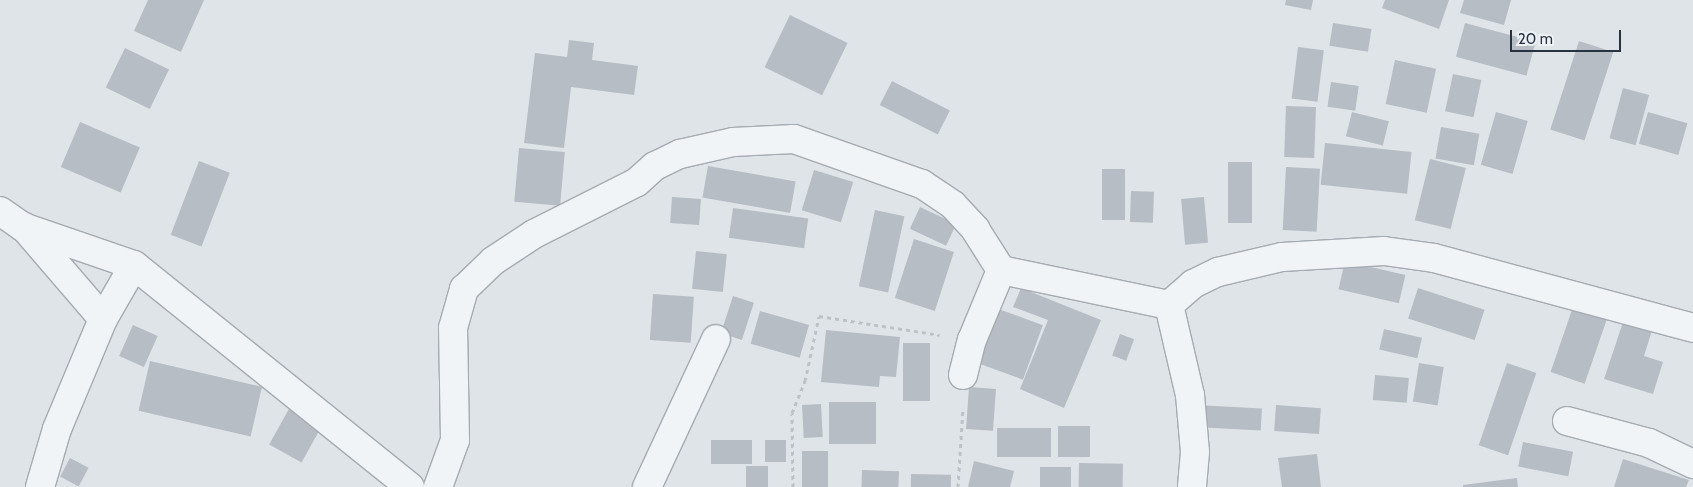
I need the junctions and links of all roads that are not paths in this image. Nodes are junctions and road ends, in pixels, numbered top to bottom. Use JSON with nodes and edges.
{"nodes":[{"id":1,"x":0,"y":211,"type":"edge"},
{"id":2,"x":23,"y":227,"type":"junction"},
{"id":3,"x":134,"y":264,"type":"junction"},
{"id":4,"x":1000,"y":270,"type":"junction"},
{"id":5,"x":1169,"y":305,"type":"junction"},
{"id":6,"x":103,"y":319,"type":"junction"},
{"id":7,"x":1693,"y":328,"type":"edge"},
{"id":8,"x":716,"y":339,"type":"dead end"},
{"id":9,"x":963,"y":375,"type":"road end"},
{"id":10,"x":1567,"y":421,"type":"dead end"},
{"id":11,"x":1693,"y":464,"type":"edge"},
{"id":12,"x":40,"y":487,"type":"edge"},
{"id":13,"x":410,"y":487,"type":"edge"},
{"id":14,"x":438,"y":487,"type":"edge"},
{"id":15,"x":647,"y":487,"type":"edge"},
{"id":16,"x":1192,"y":487,"type":"edge"}],
"edges":[{"from":1,"to":2,"type":"street"},
{"from":2,"to":3,"type":"street"},
{"from":2,"to":6,"type":"street"},
{"from":3,"to":6,"type":"street"},
{"from":3,"to":13,"type":"street"},
{"from":4,"to":5,"type":"street"},
{"from":4,"to":9,"type":"street"},
{"from":4,"to":14,"type":"street"},
{"from":5,"to":7,"type":"street"},
{"from":5,"to":16,"type":"street"},
{"from":6,"to":12,"type":"street"},
{"from":8,"to":15,"type":"street"},
{"from":10,"to":11,"type":"street"}]}
